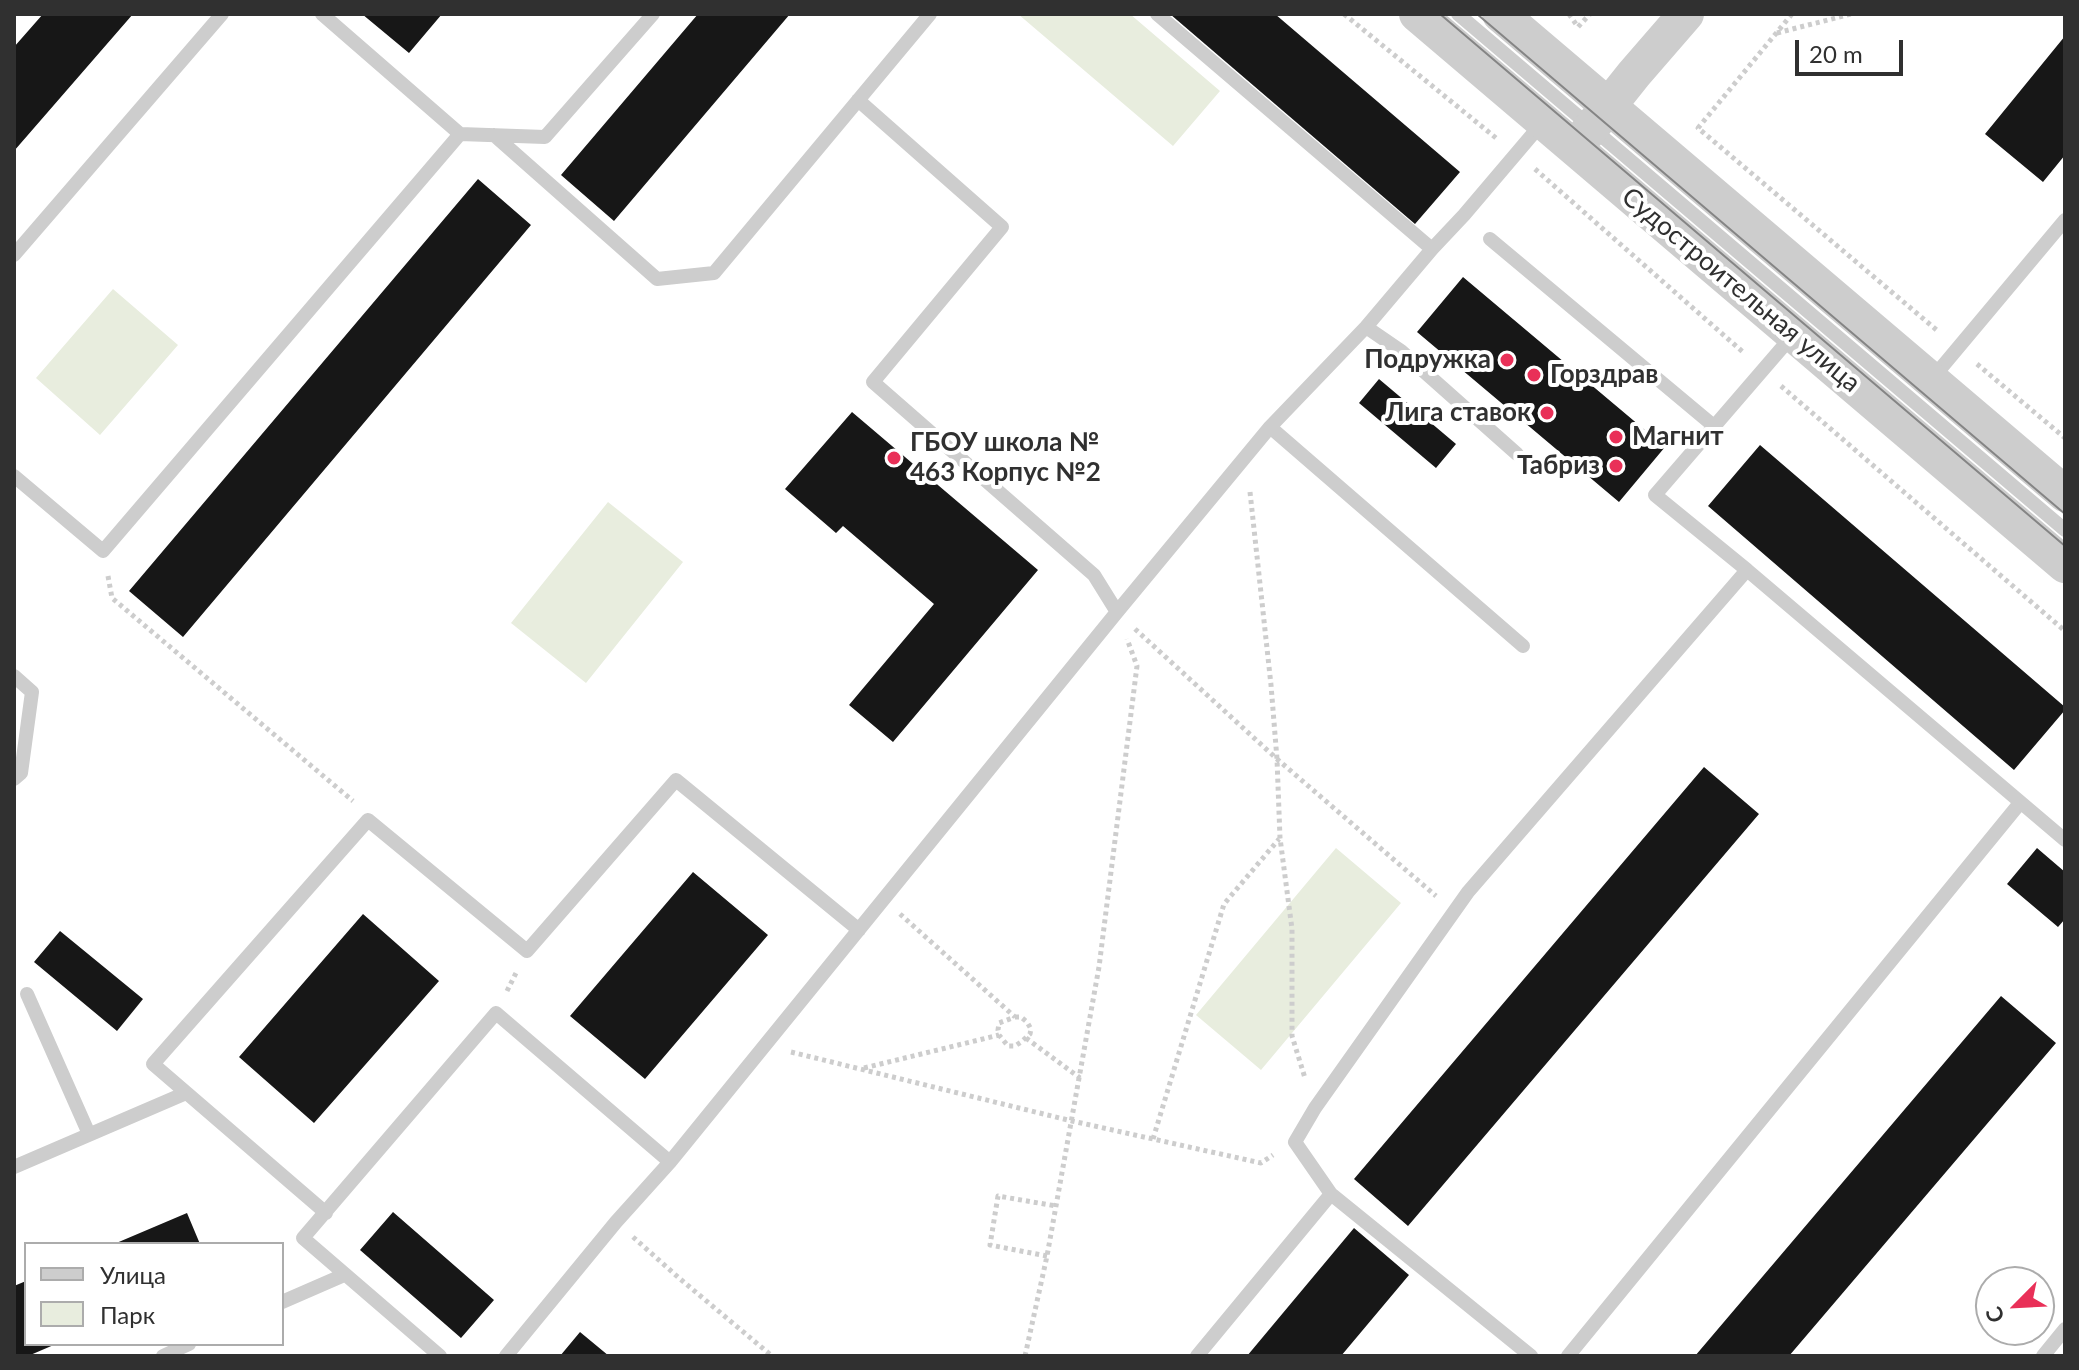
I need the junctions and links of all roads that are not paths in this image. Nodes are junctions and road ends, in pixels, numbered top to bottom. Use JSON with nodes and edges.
{"nodes":[{"id":1,"x":222,"y":14,"type":"edge"},
{"id":2,"x":322,"y":14,"type":"edge"},
{"id":3,"x":653,"y":14,"type":"edge"},
{"id":4,"x":930,"y":14,"type":"edge"},
{"id":5,"x":1157,"y":14,"type":"edge"},
{"id":6,"x":1417,"y":14,"type":"edge"},
{"id":7,"x":1458,"y":14,"type":"edge"},
{"id":8,"x":1500,"y":14,"type":"edge"},
{"id":9,"x":1686,"y":14,"type":"edge"},
{"id":10,"x":858,"y":100,"type":"junction"},
{"id":11,"x":1544,"y":122,"type":"junction"},
{"id":12,"x":1592,"y":127,"type":"junction"},
{"id":13,"x":460,"y":134,"type":"junction"},
{"id":14,"x":494,"y":135,"type":"junction"},
{"id":15,"x":2065,"y":220,"type":"edge"},
{"id":16,"x":1490,"y":239,"type":"dead end"},
{"id":17,"x":1432,"y":249,"type":"junction"},
{"id":18,"x":14,"y":255,"type":"edge"},
{"id":19,"x":1366,"y":327,"type":"junction"},
{"id":20,"x":1793,"y":334,"type":"junction"},
{"id":21,"x":1931,"y":380,"type":"junction"},
{"id":22,"x":1270,"y":427,"type":"junction"},
{"id":23,"x":1715,"y":427,"type":"junction"},
{"id":24,"x":1517,"y":454,"type":"dead end"},
{"id":25,"x":14,"y":476,"type":"edge"},
{"id":26,"x":2065,"y":494,"type":"edge"},
{"id":27,"x":2065,"y":530,"type":"edge"},
{"id":28,"x":2065,"y":565,"type":"edge"},
{"id":29,"x":1747,"y":570,"type":"junction"},
{"id":30,"x":1117,"y":612,"type":"junction"},
{"id":31,"x":1523,"y":646,"type":"dead end"},
{"id":32,"x":14,"y":676,"type":"edge"},
{"id":33,"x":14,"y":779,"type":"edge"},
{"id":34,"x":2020,"y":803,"type":"junction"},
{"id":35,"x":2065,"y":840,"type":"edge"},
{"id":36,"x":859,"y":930,"type":"junction"},
{"id":37,"x":27,"y":994,"type":"dead end"},
{"id":38,"x":186,"y":1093,"type":"junction"},
{"id":39,"x":89,"y":1134,"type":"junction"},
{"id":40,"x":670,"y":1162,"type":"junction"},
{"id":41,"x":14,"y":1167,"type":"edge"},
{"id":42,"x":1331,"y":1194,"type":"junction"},
{"id":43,"x":326,"y":1213,"type":"junction"},
{"id":44,"x":344,"y":1275,"type":"junction"},
{"id":45,"x":284,"y":1301,"type":"edge"},
{"id":46,"x":2065,"y":1329,"type":"edge"},
{"id":47,"x":185,"y":1346,"type":"edge"},
{"id":48,"x":163,"y":1356,"type":"edge"},
{"id":49,"x":440,"y":1356,"type":"edge"},
{"id":50,"x":506,"y":1356,"type":"edge"},
{"id":51,"x":1197,"y":1356,"type":"edge"},
{"id":52,"x":1531,"y":1356,"type":"edge"},
{"id":53,"x":1568,"y":1356,"type":"edge"},
{"id":54,"x":2043,"y":1356,"type":"edge"}],
"edges":[{"from":1,"to":18,"type":"lane"},
{"from":2,"to":13,"type":"lane"},
{"from":3,"to":14,"type":"lane"},
{"from":4,"to":10,"type":"lane"},
{"from":5,"to":17,"type":"lane"},
{"from":6,"to":11,"type":"street","name":"Судостроительная улица"},
{"from":7,"to":12,"type":"lane"},
{"from":8,"to":12,"type":"street","name":"Судостроительная улица"},
{"from":9,"to":12,"type":"street"},
{"from":10,"to":14,"type":"lane"},
{"from":10,"to":30,"type":"lane"},
{"from":11,"to":12,"type":"street","name":"Судостроительная улица"},
{"from":11,"to":17,"type":"lane"},
{"from":12,"to":20,"type":"street","name":"Судостроительная улица"},
{"from":12,"to":21,"type":"street","name":"Судостроительная улица"},
{"from":12,"to":27,"type":"lane"},
{"from":13,"to":14,"type":"lane"},
{"from":13,"to":25,"type":"lane"},
{"from":15,"to":21,"type":"lane"},
{"from":16,"to":23,"type":"lane"},
{"from":17,"to":19,"type":"lane"},
{"from":19,"to":22,"type":"lane"},
{"from":19,"to":24,"type":"lane"},
{"from":20,"to":23,"type":"lane"},
{"from":20,"to":28,"type":"street","name":"Судостроительная улица"},
{"from":21,"to":26,"type":"street","name":"Судостроительная улица"},
{"from":22,"to":30,"type":"lane"},
{"from":22,"to":31,"type":"lane"},
{"from":23,"to":29,"type":"lane"},
{"from":29,"to":34,"type":"lane"},
{"from":29,"to":42,"type":"lane"},
{"from":30,"to":36,"type":"lane"},
{"from":32,"to":33,"type":"lane"},
{"from":34,"to":35,"type":"lane"},
{"from":34,"to":53,"type":"lane"},
{"from":36,"to":38,"type":"lane"},
{"from":36,"to":40,"type":"lane"},
{"from":37,"to":39,"type":"lane"},
{"from":38,"to":39,"type":"lane"},
{"from":38,"to":43,"type":"lane"},
{"from":39,"to":41,"type":"lane"},
{"from":40,"to":43,"type":"lane"},
{"from":40,"to":50,"type":"lane"},
{"from":42,"to":51,"type":"lane"},
{"from":42,"to":52,"type":"lane"},
{"from":43,"to":44,"type":"lane"},
{"from":44,"to":45,"type":"lane"},
{"from":44,"to":49,"type":"lane"},
{"from":46,"to":54,"type":"lane"},
{"from":47,"to":48,"type":"lane"}]}
